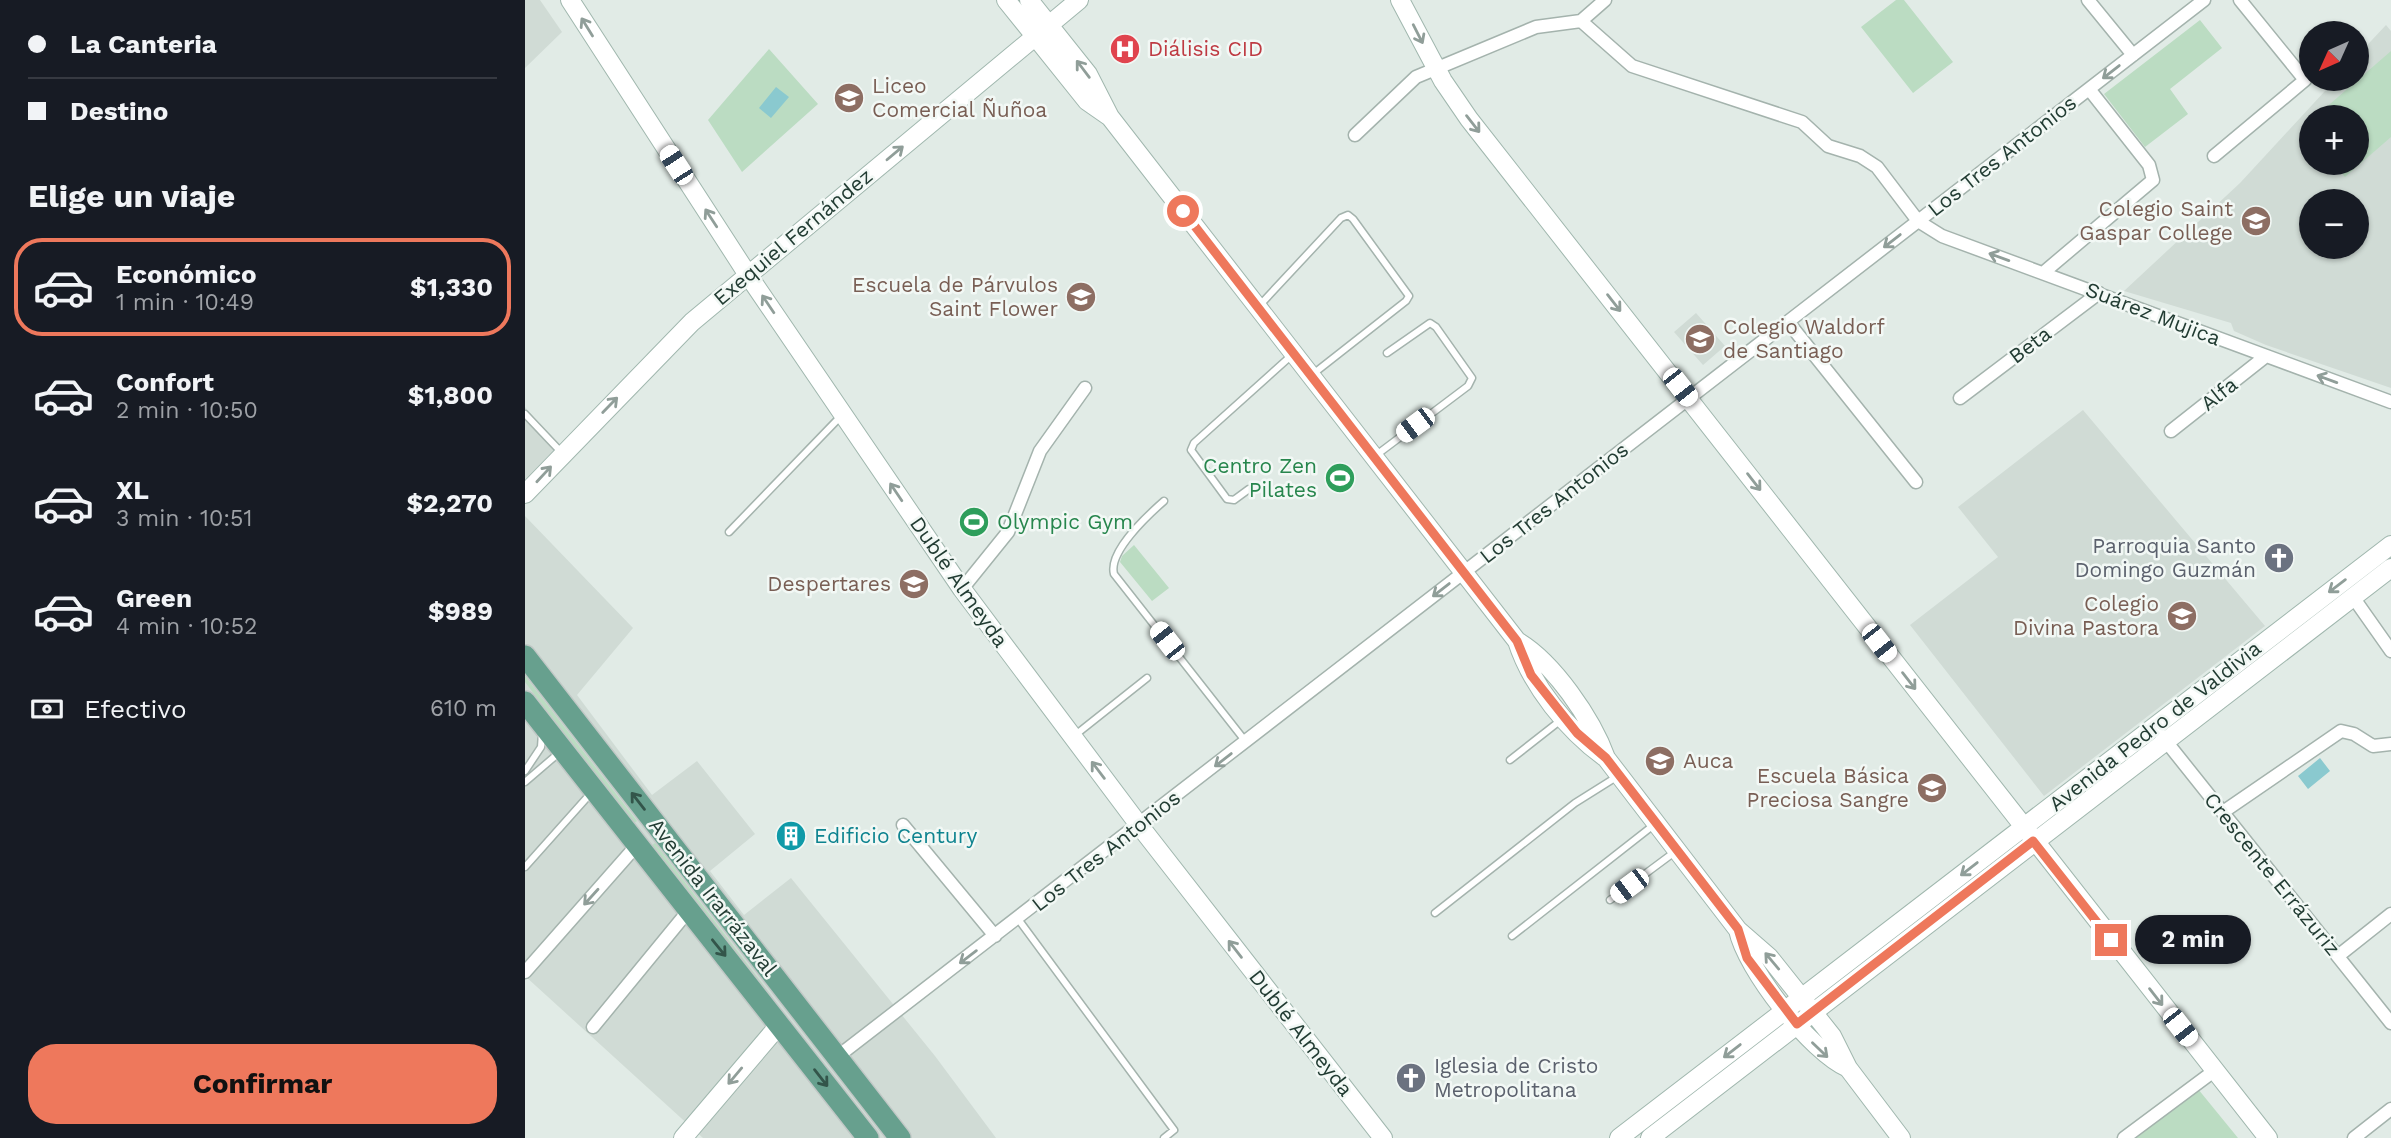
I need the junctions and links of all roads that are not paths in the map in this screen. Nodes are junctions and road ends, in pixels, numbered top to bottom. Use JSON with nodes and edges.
{"nodes":[{"id":1,"x":570,"y":0,"type":"edge"},
{"id":2,"x":1006,"y":0,"type":"edge"},
{"id":3,"x":1029,"y":0,"type":"edge"},
{"id":4,"x":1079,"y":0,"type":"edge"},
{"id":5,"x":1401,"y":0,"type":"edge"},
{"id":6,"x":1605,"y":0,"type":"edge"},
{"id":7,"x":2088,"y":0,"type":"edge"},
{"id":8,"x":2204,"y":0,"type":"edge"},
{"id":9,"x":2240,"y":0,"type":"edge"},
{"id":10,"x":1581,"y":21,"type":"junction"},
{"id":11,"x":1042,"y":31,"type":"junction"},
{"id":12,"x":2133,"y":55,"type":"junction"},
{"id":13,"x":1435,"y":68,"type":"junction"},
{"id":14,"x":2089,"y":89,"type":"junction"},
{"id":15,"x":1355,"y":135,"type":"dead end"},
{"id":16,"x":2214,"y":156,"type":"dead end"},
{"id":17,"x":1918,"y":221,"type":"junction"},
{"id":18,"x":2043,"y":273,"type":"junction"},
{"id":19,"x":748,"y":275,"type":"junction"},
{"id":20,"x":2099,"y":293,"type":"junction"},
{"id":21,"x":1258,"y":307,"type":"junction"},
{"id":22,"x":1788,"y":322,"type":"junction"},
{"id":23,"x":1387,"y":353,"type":"dead end"},
{"id":24,"x":1294,"y":354,"type":"junction"},
{"id":25,"x":2266,"y":356,"type":"junction"},
{"id":26,"x":1311,"y":376,"type":"junction"},
{"id":27,"x":1085,"y":388,"type":"dead end"},
{"id":28,"x":1960,"y":398,"type":"dead end"},
{"id":29,"x":1689,"y":399,"type":"junction"},
{"id":30,"x":2391,"y":402,"type":"edge"},
{"id":31,"x":525,"y":414,"type":"edge"},
{"id":32,"x":842,"y":414,"type":"junction"},
{"id":33,"x":2171,"y":431,"type":"dead end"},
{"id":34,"x":563,"y":454,"type":"junction"},
{"id":35,"x":1374,"y":457,"type":"junction"},
{"id":36,"x":1916,"y":482,"type":"dead end"},
{"id":37,"x":1249,"y":489,"type":"dead end"},
{"id":38,"x":525,"y":494,"type":"edge"},
{"id":39,"x":1164,"y":501,"type":"dead end"},
{"id":40,"x":729,"y":532,"type":"dead end"},
{"id":41,"x":2391,"y":545,"type":"edge"},
{"id":42,"x":2391,"y":568,"type":"edge"},
{"id":43,"x":1464,"y":573,"type":"junction"},
{"id":44,"x":962,"y":589,"type":"junction"},
{"id":45,"x":2353,"y":597,"type":"junction"},
{"id":46,"x":1517,"y":641,"type":"junction"},
{"id":47,"x":2391,"y":651,"type":"edge"},
{"id":48,"x":525,"y":656,"type":"edge"},
{"id":49,"x":1147,"y":678,"type":"dead end"},
{"id":50,"x":525,"y":702,"type":"edge"},
{"id":51,"x":1565,"y":718,"type":"junction"},
{"id":52,"x":540,"y":721,"type":"junction"},
{"id":53,"x":2160,"y":733,"type":"junction"},
{"id":54,"x":1073,"y":737,"type":"junction"},
{"id":55,"x":1246,"y":742,"type":"junction"},
{"id":56,"x":2391,"y":744,"type":"edge"},
{"id":57,"x":563,"y":751,"type":"junction"},
{"id":58,"x":1606,"y":758,"type":"junction"},
{"id":59,"x":1510,"y":760,"type":"dead end"},
{"id":60,"x":525,"y":771,"type":"edge"},
{"id":61,"x":1619,"y":775,"type":"junction"},
{"id":62,"x":525,"y":782,"type":"edge"},
{"id":63,"x":593,"y":790,"type":"junction"},
{"id":64,"x":2223,"y":812,"type":"junction"},
{"id":65,"x":1656,"y":822,"type":"junction"},
{"id":66,"x":903,"y":825,"type":"dead end"},
{"id":67,"x":1139,"y":825,"type":"junction"},
{"id":68,"x":2028,"y":834,"type":"junction"},
{"id":69,"x":637,"y":845,"type":"junction"},
{"id":70,"x":1677,"y":850,"type":"junction"},
{"id":71,"x":525,"y":867,"type":"edge"},
{"id":72,"x":1610,"y":900,"type":"dead end"},
{"id":73,"x":689,"y":910,"type":"junction"},
{"id":74,"x":1435,"y":913,"type":"dead end"},
{"id":75,"x":2391,"y":914,"type":"edge"},
{"id":76,"x":1018,"y":919,"type":"junction"},
{"id":77,"x":1738,"y":929,"type":"junction"},
{"id":78,"x":995,"y":936,"type":"junction"},
{"id":79,"x":1512,"y":936,"type":"dead end"},
{"id":80,"x":2338,"y":956,"type":"junction"},
{"id":81,"x":525,"y":972,"type":"edge"},
{"id":82,"x":1802,"y":997,"type":"junction"},
{"id":83,"x":1786,"y":1009,"type":"junction"},
{"id":84,"x":1814,"y":1012,"type":"junction"},
{"id":85,"x":2391,"y":1023,"type":"edge"},
{"id":86,"x":779,"y":1024,"type":"junction"},
{"id":87,"x":1797,"y":1024,"type":"junction"},
{"id":88,"x":593,"y":1027,"type":"dead end"},
{"id":89,"x":815,"y":1029,"type":"junction"},
{"id":90,"x":837,"y":1056,"type":"junction"},
{"id":91,"x":1848,"y":1068,"type":"junction"},
{"id":92,"x":2214,"y":1071,"type":"junction"},
{"id":93,"x":2391,"y":1110,"type":"edge"},
{"id":94,"x":683,"y":1138,"type":"edge"},
{"id":95,"x":868,"y":1138,"type":"edge"},
{"id":96,"x":900,"y":1138,"type":"edge"},
{"id":97,"x":1164,"y":1138,"type":"edge"},
{"id":98,"x":1383,"y":1138,"type":"edge"},
{"id":99,"x":1619,"y":1138,"type":"edge"},
{"id":100,"x":1650,"y":1138,"type":"edge"},
{"id":101,"x":1901,"y":1138,"type":"edge"},
{"id":102,"x":2124,"y":1138,"type":"edge"},
{"id":103,"x":2268,"y":1138,"type":"edge"},
{"id":104,"x":2354,"y":1138,"type":"edge"}],
"edges":[{"from":19,"to":1,"type":"main road","name":"Dublé Almeyda","one_way":true},
{"from":2,"to":11,"type":"main road"},
{"from":3,"to":11,"type":"main road"},
{"from":4,"to":11,"type":"main road","name":"Exequiel Fernández"},
{"from":5,"to":13,"type":"main road","one_way":true},
{"from":6,"to":10,"type":"street"},
{"from":7,"to":12,"type":"street"},
{"from":8,"to":12,"type":"street","name":"Los Tres Antonios"},
{"from":9,"to":16,"type":"street"},
{"from":10,"to":13,"type":"street"},
{"from":10,"to":17,"type":"street"},
{"from":19,"to":11,"type":"main road","name":"Exequiel Fernández","one_way":true},
{"from":11,"to":21,"type":"main road"},
{"from":12,"to":14,"type":"street","name":"Los Tres Antonios","one_way":true},
{"from":13,"to":15,"type":"street"},
{"from":13,"to":29,"type":"main road","one_way":true},
{"from":14,"to":17,"type":"street","name":"Los Tres Antonios"},
{"from":14,"to":18,"type":"street"},
{"from":18,"to":17,"type":"street","name":"Suárez Mujica","one_way":true},
{"from":17,"to":22,"type":"street","name":"Los Tres Antonios","one_way":true},
{"from":18,"to":20,"type":"street","name":"Suárez Mujica"},
{"from":32,"to":19,"type":"main road","name":"Dublé Almeyda","one_way":true},
{"from":34,"to":19,"type":"main road","name":"Exequiel Fernández","one_way":true},
{"from":20,"to":25,"type":"street","name":"Suárez Mujica"},
{"from":20,"to":28,"type":"street","name":"Beta"},
{"from":21,"to":24,"type":"main road"},
{"from":21,"to":26,"type":"lane"},
{"from":22,"to":29,"type":"street","name":"Los Tres Antonios"},
{"from":22,"to":36,"type":"street"},
{"from":23,"to":35,"type":"lane"},
{"from":24,"to":26,"type":"main road"},
{"from":24,"to":37,"type":"lane"},
{"from":30,"to":25,"type":"street","name":"Suárez Mujica","one_way":true},
{"from":25,"to":33,"type":"street","name":"Alfa"},
{"from":26,"to":35,"type":"main road"},
{"from":27,"to":44,"type":"street"},
{"from":29,"to":43,"type":"street","name":"Los Tres Antonios"},
{"from":29,"to":68,"type":"main road","one_way":true},
{"from":31,"to":34,"type":"lane"},
{"from":32,"to":40,"type":"lane"},
{"from":44,"to":32,"type":"main road","name":"Dublé Almeyda","one_way":true},
{"from":38,"to":34,"type":"main road","name":"Exequiel Fernández","one_way":true},
{"from":35,"to":43,"type":"main road"},
{"from":39,"to":55,"type":"lane"},
{"from":41,"to":53,"type":"main road","name":"Avenida Pedro de Valdivia","one_way":true},
{"from":42,"to":45,"type":"main road","name":"Avenida Pedro de Valdivia"},
{"from":43,"to":46,"type":"main road"},
{"from":43,"to":55,"type":"street","name":"Los Tres Antonios","one_way":true},
{"from":44,"to":54,"type":"main road","name":"Dublé Almeyda"},
{"from":45,"to":47,"type":"street"},
{"from":45,"to":53,"type":"main road","name":"Avenida Pedro de Valdivia"},
{"from":46,"to":51,"type":"main road"},
{"from":46,"to":58,"type":"main road"},
{"from":89,"to":48,"type":"main road","name":"Avenida Irarrázaval","one_way":true},
{"from":49,"to":54,"type":"lane"},
{"from":50,"to":52,"type":"main road","name":"Avenida Irarrázaval"},
{"from":51,"to":58,"type":"main road"},
{"from":51,"to":59,"type":"lane"},
{"from":52,"to":57,"type":"main road","name":"Avenida Irarrázaval"},
{"from":52,"to":60,"type":"lane"},
{"from":53,"to":64,"type":"street","name":"Crescente Errázuriz"},
{"from":53,"to":68,"type":"main road","name":"Avenida Pedro de Valdivia"},
{"from":67,"to":54,"type":"main road","name":"Dublé Almeyda","one_way":true},
{"from":55,"to":67,"type":"street","name":"Los Tres Antonios","one_way":true},
{"from":56,"to":64,"type":"street"},
{"from":57,"to":62,"type":"lane"},
{"from":57,"to":63,"type":"main road","name":"Avenida Irarrázaval"},
{"from":58,"to":61,"type":"main road"},
{"from":61,"to":65,"type":"main road"},
{"from":61,"to":74,"type":"lane"},
{"from":63,"to":69,"type":"main road","name":"Avenida Irarrázaval"},
{"from":63,"to":71,"type":"lane"},
{"from":64,"to":80,"type":"street","name":"Crescente Errázuriz"},
{"from":65,"to":70,"type":"main road"},
{"from":65,"to":79,"type":"lane"},
{"from":66,"to":78,"type":"street"},
{"from":67,"to":76,"type":"street","name":"Los Tres Antonios"},
{"from":98,"to":67,"type":"main road","name":"Dublé Almeyda","one_way":true},
{"from":68,"to":82,"type":"main road","name":"Avenida Pedro de Valdivia","one_way":true},
{"from":68,"to":84,"type":"main road","name":"Avenida Pedro de Valdivia"},
{"from":68,"to":92,"type":"main road","one_way":true},
{"from":69,"to":73,"type":"main road","name":"Avenida Irarrázaval"},
{"from":69,"to":81,"type":"street","one_way":true},
{"from":70,"to":72,"type":"lane"},
{"from":70,"to":77,"type":"main road"},
{"from":73,"to":86,"type":"main road","name":"Avenida Irarrázaval","one_way":true},
{"from":73,"to":88,"type":"street"},
{"from":75,"to":80,"type":"street"},
{"from":76,"to":78,"type":"street","name":"Los Tres Antonios"},
{"from":76,"to":97,"type":"lane"},
{"from":82,"to":77,"type":"main road","one_way":true},
{"from":77,"to":83,"type":"main road"},
{"from":78,"to":90,"type":"street","name":"Los Tres Antonios","one_way":true},
{"from":80,"to":85,"type":"street","name":"Crescente Errázuriz"},
{"from":82,"to":83,"type":"main road","name":"Avenida Pedro de Valdivia"},
{"from":82,"to":84,"type":"main road"},
{"from":83,"to":87,"type":"main road"},
{"from":83,"to":99,"type":"main road","name":"Avenida Pedro de Valdivia","one_way":true},
{"from":84,"to":87,"type":"main road","name":"Avenida Pedro de Valdivia"},
{"from":84,"to":91,"type":"main road"},
{"from":86,"to":89,"type":"main road"},
{"from":86,"to":94,"type":"main road","one_way":true},
{"from":86,"to":95,"type":"main road","name":"Avenida Irarrázaval","one_way":true},
{"from":87,"to":91,"type":"main road","one_way":true},
{"from":87,"to":100,"type":"main road","name":"Avenida Pedro de Valdivia"},
{"from":89,"to":90,"type":"main road","name":"Avenida Irarrázaval"},
{"from":90,"to":96,"type":"main road","name":"Avenida Irarrázaval"},
{"from":91,"to":101,"type":"main road"},
{"from":92,"to":102,"type":"street"},
{"from":92,"to":103,"type":"main road"},
{"from":93,"to":104,"type":"street"}]}
